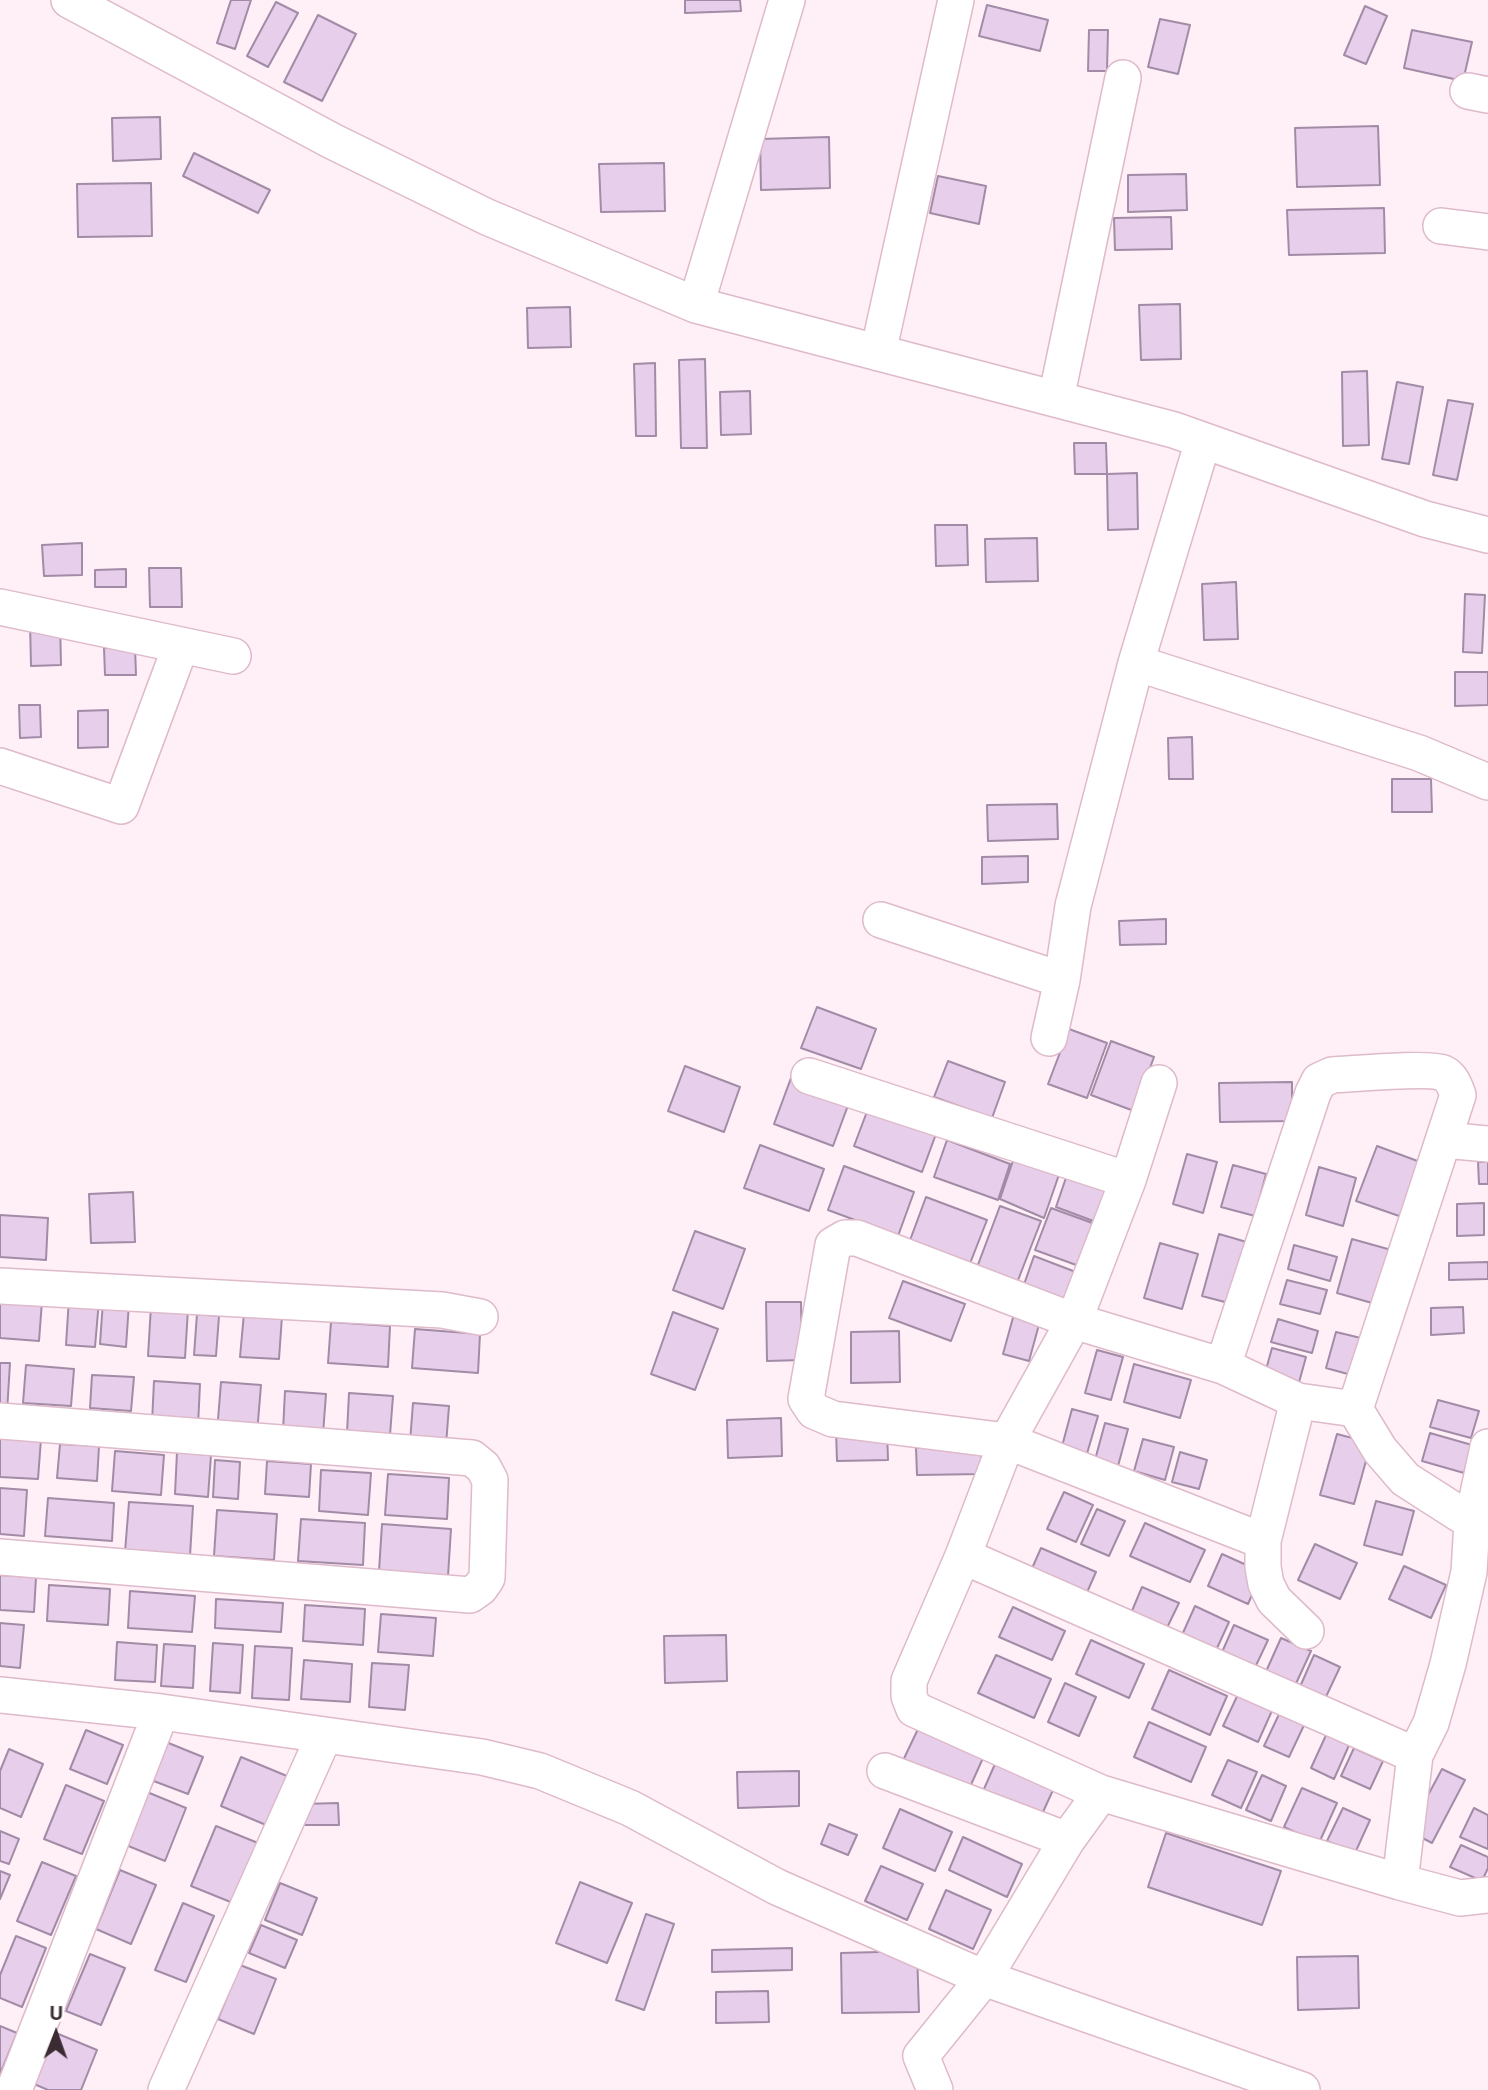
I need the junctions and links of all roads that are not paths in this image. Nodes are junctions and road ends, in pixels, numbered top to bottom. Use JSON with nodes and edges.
{"nodes":[{"id":1,"x":69,"y":0,"type":"edge"},
{"id":2,"x":787,"y":0,"type":"edge"},
{"id":3,"x":956,"y":0,"type":"edge"},
{"id":4,"x":1123,"y":78,"type":"dead end"},
{"id":5,"x":1441,"y":226,"type":"dead end"},
{"id":6,"x":1488,"y":232,"type":"edge"},
{"id":7,"x":696,"y":305,"type":"junction"},
{"id":8,"x":878,"y":353,"type":"junction"},
{"id":9,"x":1056,"y":399,"type":"junction"},
{"id":10,"x":1203,"y":441,"type":"junction"},
{"id":11,"x":1488,"y":535,"type":"edge"},
{"id":12,"x":0,"y":607,"type":"edge"},
{"id":13,"x":181,"y":645,"type":"junction"},
{"id":14,"x":233,"y":656,"type":"dead end"},
{"id":15,"x":1136,"y":663,"type":"junction"},
{"id":16,"x":0,"y":766,"type":"edge"},
{"id":17,"x":1488,"y":782,"type":"edge"},
{"id":18,"x":881,"y":920,"type":"dead end"},
{"id":19,"x":1062,"y":980,"type":"junction"},
{"id":20,"x":1049,"y":1038,"type":"dead end"},
{"id":21,"x":809,"y":1076,"type":"dead end"},
{"id":22,"x":1159,"y":1083,"type":"dead end"},
{"id":23,"x":1444,"y":1140,"type":"junction"},
{"id":24,"x":1488,"y":1144,"type":"edge"},
{"id":25,"x":1128,"y":1180,"type":"junction"},
{"id":26,"x":0,"y":1286,"type":"edge"},
{"id":27,"x":480,"y":1317,"type":"dead end"},
{"id":28,"x":1074,"y":1321,"type":"junction"},
{"id":29,"x":1223,"y":1366,"type":"junction"},
{"id":30,"x":1298,"y":1401,"type":"junction"},
{"id":31,"x":1355,"y":1409,"type":"junction"},
{"id":32,"x":0,"y":1421,"type":"edge"},
{"id":33,"x":1007,"y":1441,"type":"junction"},
{"id":34,"x":1488,"y":1447,"type":"edge"},
{"id":35,"x":1472,"y":1522,"type":"junction"},
{"id":36,"x":1263,"y":1541,"type":"junction"},
{"id":37,"x":963,"y":1556,"type":"junction"},
{"id":38,"x":0,"y":1557,"type":"edge"},
{"id":39,"x":1306,"y":1631,"type":"dead end"},
{"id":40,"x":0,"y":1695,"type":"edge"},
{"id":41,"x":161,"y":1712,"type":"junction"},
{"id":42,"x":324,"y":1736,"type":"junction"},
{"id":43,"x":1415,"y":1755,"type":"junction"},
{"id":44,"x":885,"y":1771,"type":"dead end"},
{"id":45,"x":1101,"y":1793,"type":"junction"},
{"id":46,"x":1067,"y":1840,"type":"junction"},
{"id":47,"x":1400,"y":1882,"type":"junction"},
{"id":48,"x":1488,"y":1895,"type":"edge"},
{"id":49,"x":984,"y":1978,"type":"junction"},
{"id":50,"x":14,"y":2090,"type":"edge"},
{"id":51,"x":166,"y":2090,"type":"edge"},
{"id":52,"x":935,"y":2090,"type":"edge"},
{"id":53,"x":1301,"y":2090,"type":"edge"}],
"edges":[{"from":1,"to":7,"type":"street"},
{"from":2,"to":7,"type":"street"},
{"from":3,"to":8,"type":"street"},
{"from":4,"to":9,"type":"street"},
{"from":5,"to":6,"type":"street"},
{"from":7,"to":8,"type":"street"},
{"from":8,"to":9,"type":"street"},
{"from":9,"to":10,"type":"street"},
{"from":10,"to":11,"type":"street"},
{"from":10,"to":15,"type":"street"},
{"from":12,"to":13,"type":"street"},
{"from":13,"to":14,"type":"street"},
{"from":13,"to":16,"type":"street"},
{"from":15,"to":17,"type":"street"},
{"from":15,"to":19,"type":"street"},
{"from":18,"to":19,"type":"street"},
{"from":19,"to":20,"type":"street"},
{"from":21,"to":25,"type":"street"},
{"from":22,"to":25,"type":"street"},
{"from":23,"to":24,"type":"street"},
{"from":23,"to":29,"type":"street"},
{"from":23,"to":31,"type":"street"},
{"from":25,"to":28,"type":"street"},
{"from":26,"to":27,"type":"street"},
{"from":28,"to":29,"type":"street"},
{"from":28,"to":33,"type":"street"},
{"from":28,"to":33,"type":"street"},
{"from":29,"to":30,"type":"street"},
{"from":30,"to":31,"type":"street"},
{"from":30,"to":36,"type":"street"},
{"from":31,"to":35,"type":"street"},
{"from":32,"to":38,"type":"street"},
{"from":33,"to":36,"type":"street"},
{"from":33,"to":37,"type":"street"},
{"from":34,"to":35,"type":"street"},
{"from":35,"to":43,"type":"street"},
{"from":36,"to":39,"type":"street"},
{"from":37,"to":43,"type":"street"},
{"from":37,"to":45,"type":"street"},
{"from":40,"to":41,"type":"street"},
{"from":41,"to":42,"type":"street"},
{"from":41,"to":50,"type":"street"},
{"from":42,"to":49,"type":"street"},
{"from":42,"to":51,"type":"street"},
{"from":43,"to":47,"type":"street"},
{"from":44,"to":46,"type":"street"},
{"from":45,"to":46,"type":"street"},
{"from":45,"to":47,"type":"street"},
{"from":46,"to":49,"type":"street"},
{"from":47,"to":48,"type":"street"},
{"from":49,"to":52,"type":"street"},
{"from":49,"to":53,"type":"street"}]}
